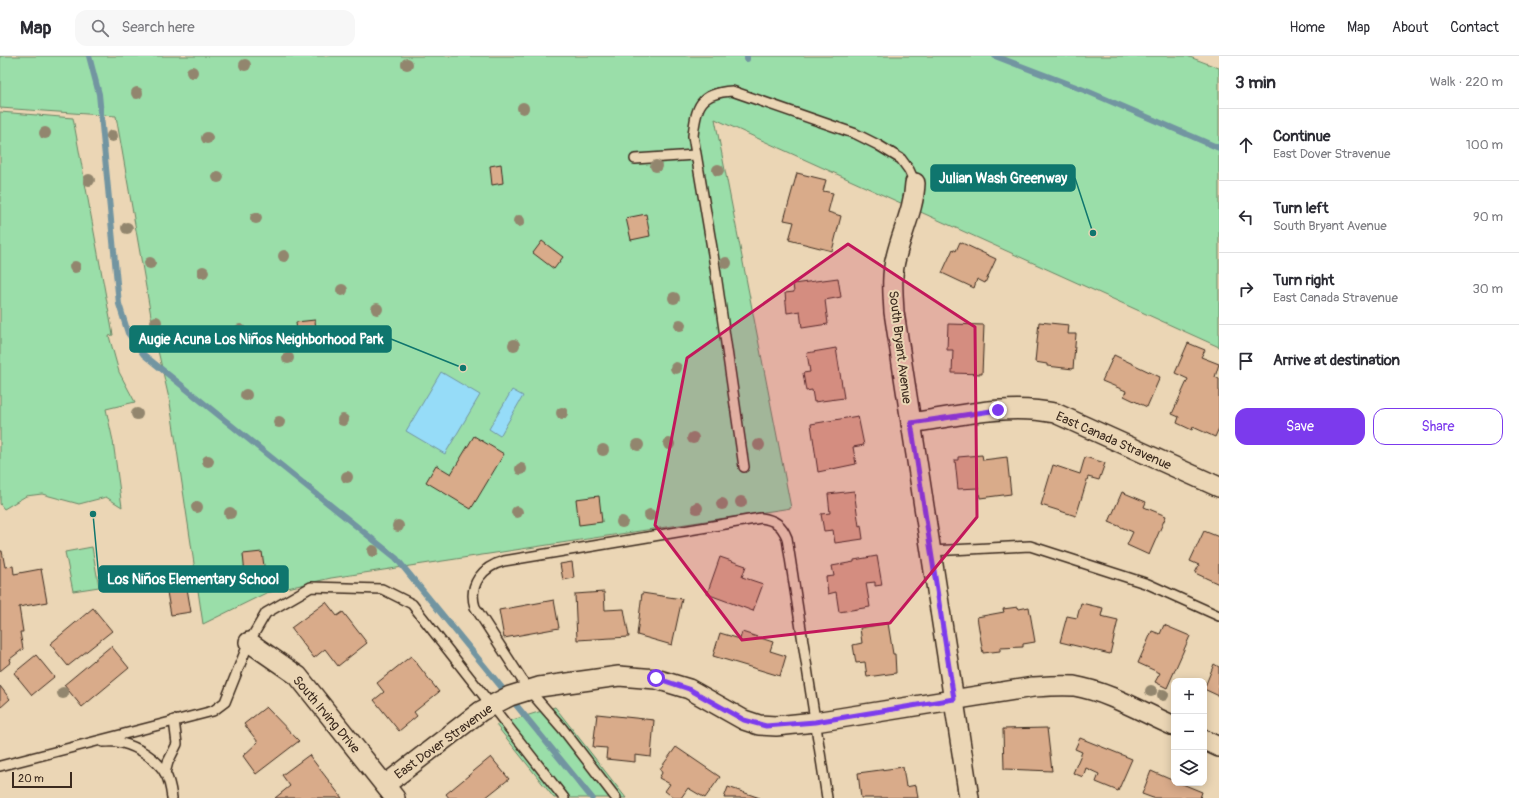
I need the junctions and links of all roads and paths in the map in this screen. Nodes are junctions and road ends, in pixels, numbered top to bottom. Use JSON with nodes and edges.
{"nodes":[{"id":1,"x":695,"y":154,"type":"junction"},
{"id":2,"x":635,"y":159,"type":"dead end"},
{"id":3,"x":915,"y":183,"type":"joint"},
{"id":4,"x":911,"y":423,"type":"junction"},
{"id":5,"x":744,"y":467,"type":"dead end"},
{"id":6,"x":1219,"y":486,"type":"edge"},
{"id":7,"x":931,"y":550,"type":"junction"},
{"id":8,"x":1219,"y":616,"type":"edge"},
{"id":9,"x":249,"y":642,"type":"junction"},
{"id":10,"x":528,"y":689,"type":"junction"},
{"id":11,"x":954,"y":699,"type":"junction"},
{"id":12,"x":490,"y":706,"type":"junction"},
{"id":13,"x":174,"y":720,"type":"junction"},
{"id":14,"x":815,"y":722,"type":"junction"},
{"id":15,"x":1171,"y":725,"type":"edge"},
{"id":16,"x":1207,"y":741,"type":"edge"},
{"id":17,"x":90,"y":742,"type":"junction"},
{"id":18,"x":1219,"y":747,"type":"edge"},
{"id":19,"x":0,"y":766,"type":"edge"},
{"id":20,"x":165,"y":773,"type":"junction"},
{"id":21,"x":390,"y":792,"type":"edge"},
{"id":22,"x":172,"y":798,"type":"edge"},
{"id":23,"x":564,"y":798,"type":"edge"},
{"id":24,"x":616,"y":798,"type":"edge"},
{"id":25,"x":827,"y":798,"type":"edge"},
{"id":26,"x":969,"y":798,"type":"edge"}],
"edges":[{"from":1,"to":2,"type":"lane"},
{"from":1,"to":3,"type":"lane"},
{"from":1,"to":5,"type":"lane"},
{"from":3,"to":4,"type":"street","name":"South Bryant Avenue"},
{"from":4,"to":6,"type":"street","name":"East Canada Stravenue"},
{"from":4,"to":7,"type":"street","name":"South Bryant Avenue"},
{"from":7,"to":8,"type":"lane"},
{"from":7,"to":11,"type":"street","name":"South Bryant Avenue"},
{"from":9,"to":12,"type":"lane"},
{"from":9,"to":13,"type":"lane"},
{"from":9,"to":21,"type":"street","name":"South Irving Drive"},
{"from":10,"to":12,"type":"street","name":"East Dover Stravenue"},
{"from":10,"to":14,"type":"street","name":"East Dover Stravenue"},
{"from":10,"to":14,"type":"lane"},
{"from":10,"to":24,"type":"lane"},
{"from":11,"to":14,"type":"street","name":"East Dover Stravenue"},
{"from":11,"to":15,"type":"street","name":"East Dover Stravenue"},
{"from":11,"to":26,"type":"street","name":"South Bryant Avenue"},
{"from":12,"to":21,"type":"street","name":"East Dover Stravenue"},
{"from":12,"to":23,"type":"lane"},
{"from":13,"to":17,"type":"lane"},
{"from":13,"to":20,"type":"lane"},
{"from":14,"to":25,"type":"lane"},
{"from":16,"to":18,"type":"street"},
{"from":17,"to":19,"type":"lane"},
{"from":17,"to":20,"type":"lane"},
{"from":20,"to":22,"type":"lane"}]}
